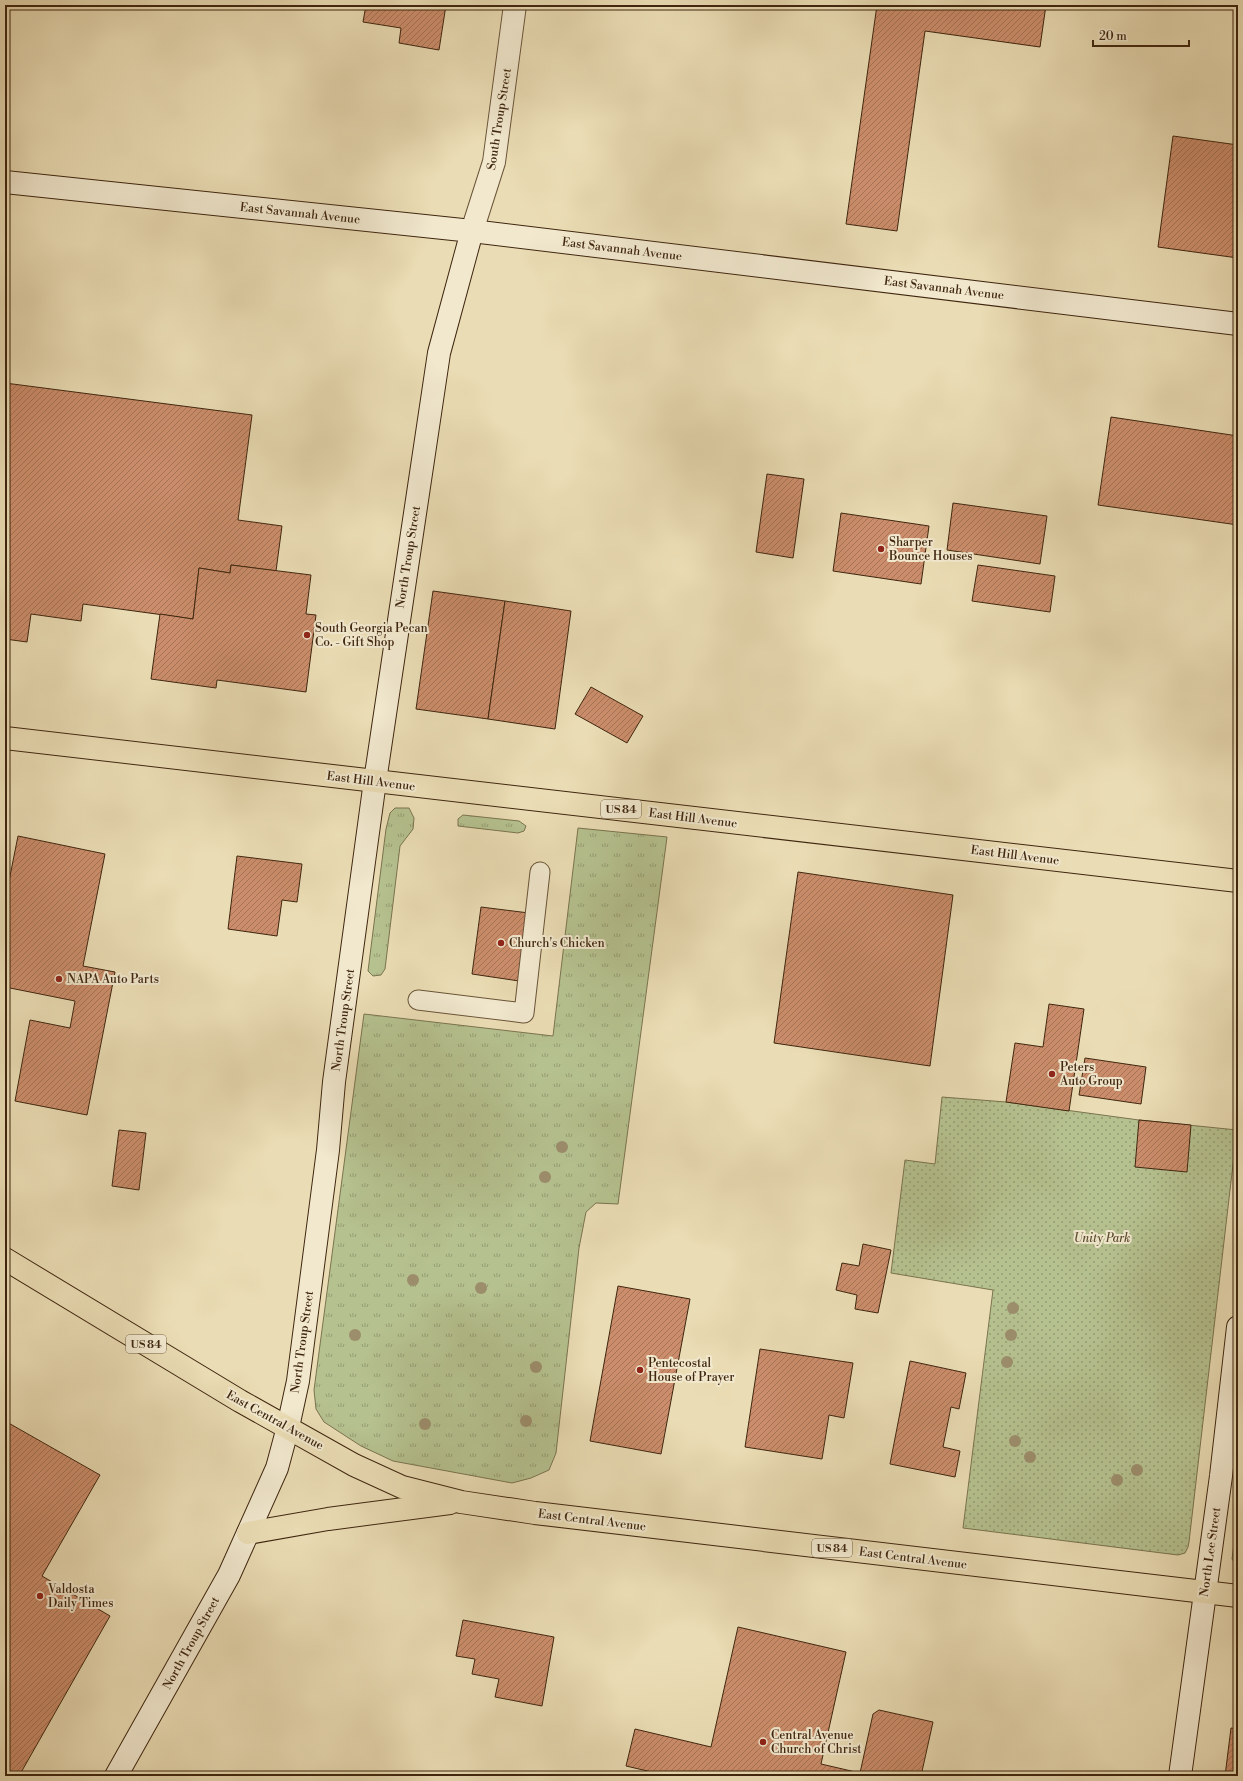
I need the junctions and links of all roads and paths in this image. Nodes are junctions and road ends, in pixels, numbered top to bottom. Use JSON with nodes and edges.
{"nodes":[{"id":1,"x":515,"y":5,"type":"edge"},
{"id":2,"x":5,"y":182,"type":"edge"},
{"id":3,"x":472,"y":231,"type":"junction"},
{"id":4,"x":1238,"y":324,"type":"edge"},
{"id":5,"x":5,"y":738,"type":"edge"},
{"id":6,"x":374,"y":781,"type":"junction"},
{"id":7,"x":540,"y":872,"type":"dead end"},
{"id":8,"x":1238,"y":881,"type":"edge"},
{"id":9,"x":418,"y":1000,"type":"dead end"},
{"id":10,"x":5,"y":1259,"type":"edge"},
{"id":11,"x":1238,"y":1327,"type":"edge"},
{"id":12,"x":288,"y":1426,"type":"junction"},
{"id":13,"x":461,"y":1502,"type":"junction"},
{"id":14,"x":248,"y":1533,"type":"junction"},
{"id":15,"x":1204,"y":1592,"type":"junction"},
{"id":16,"x":1238,"y":1596,"type":"edge"},
{"id":17,"x":116,"y":1776,"type":"edge"},
{"id":18,"x":1180,"y":1776,"type":"edge"}],
"edges":[{"from":1,"to":3,"type":"street","name":"South Troup Street"},
{"from":2,"to":3,"type":"street","name":"East Savannah Avenue"},
{"from":3,"to":4,"type":"street","name":"East Savannah Avenue"},
{"from":3,"to":6,"type":"street","name":"North Troup Street"},
{"from":5,"to":6,"type":"highway","name":"East Hill Avenue","number":"US 84"},
{"from":6,"to":8,"type":"highway","name":"East Hill Avenue","number":"US 84"},
{"from":6,"to":12,"type":"street","name":"North Troup Street"},
{"from":7,"to":9,"type":"lane"},
{"from":10,"to":12,"type":"highway","name":"East Central Avenue","number":"US 84"},
{"from":11,"to":15,"type":"street","name":"North Lee Street"},
{"from":12,"to":13,"type":"highway","name":"East Central Avenue","number":"US 84"},
{"from":12,"to":14,"type":"street","name":"North Troup Street"},
{"from":13,"to":14,"type":"highway"},
{"from":13,"to":15,"type":"highway","name":"East Central Avenue","number":"US 84"},
{"from":14,"to":17,"type":"street","name":"North Troup Street"},
{"from":15,"to":16,"type":"highway","name":"East Central Avenue","number":"US 84"},
{"from":15,"to":18,"type":"street","name":"North Lee Street"}]}
